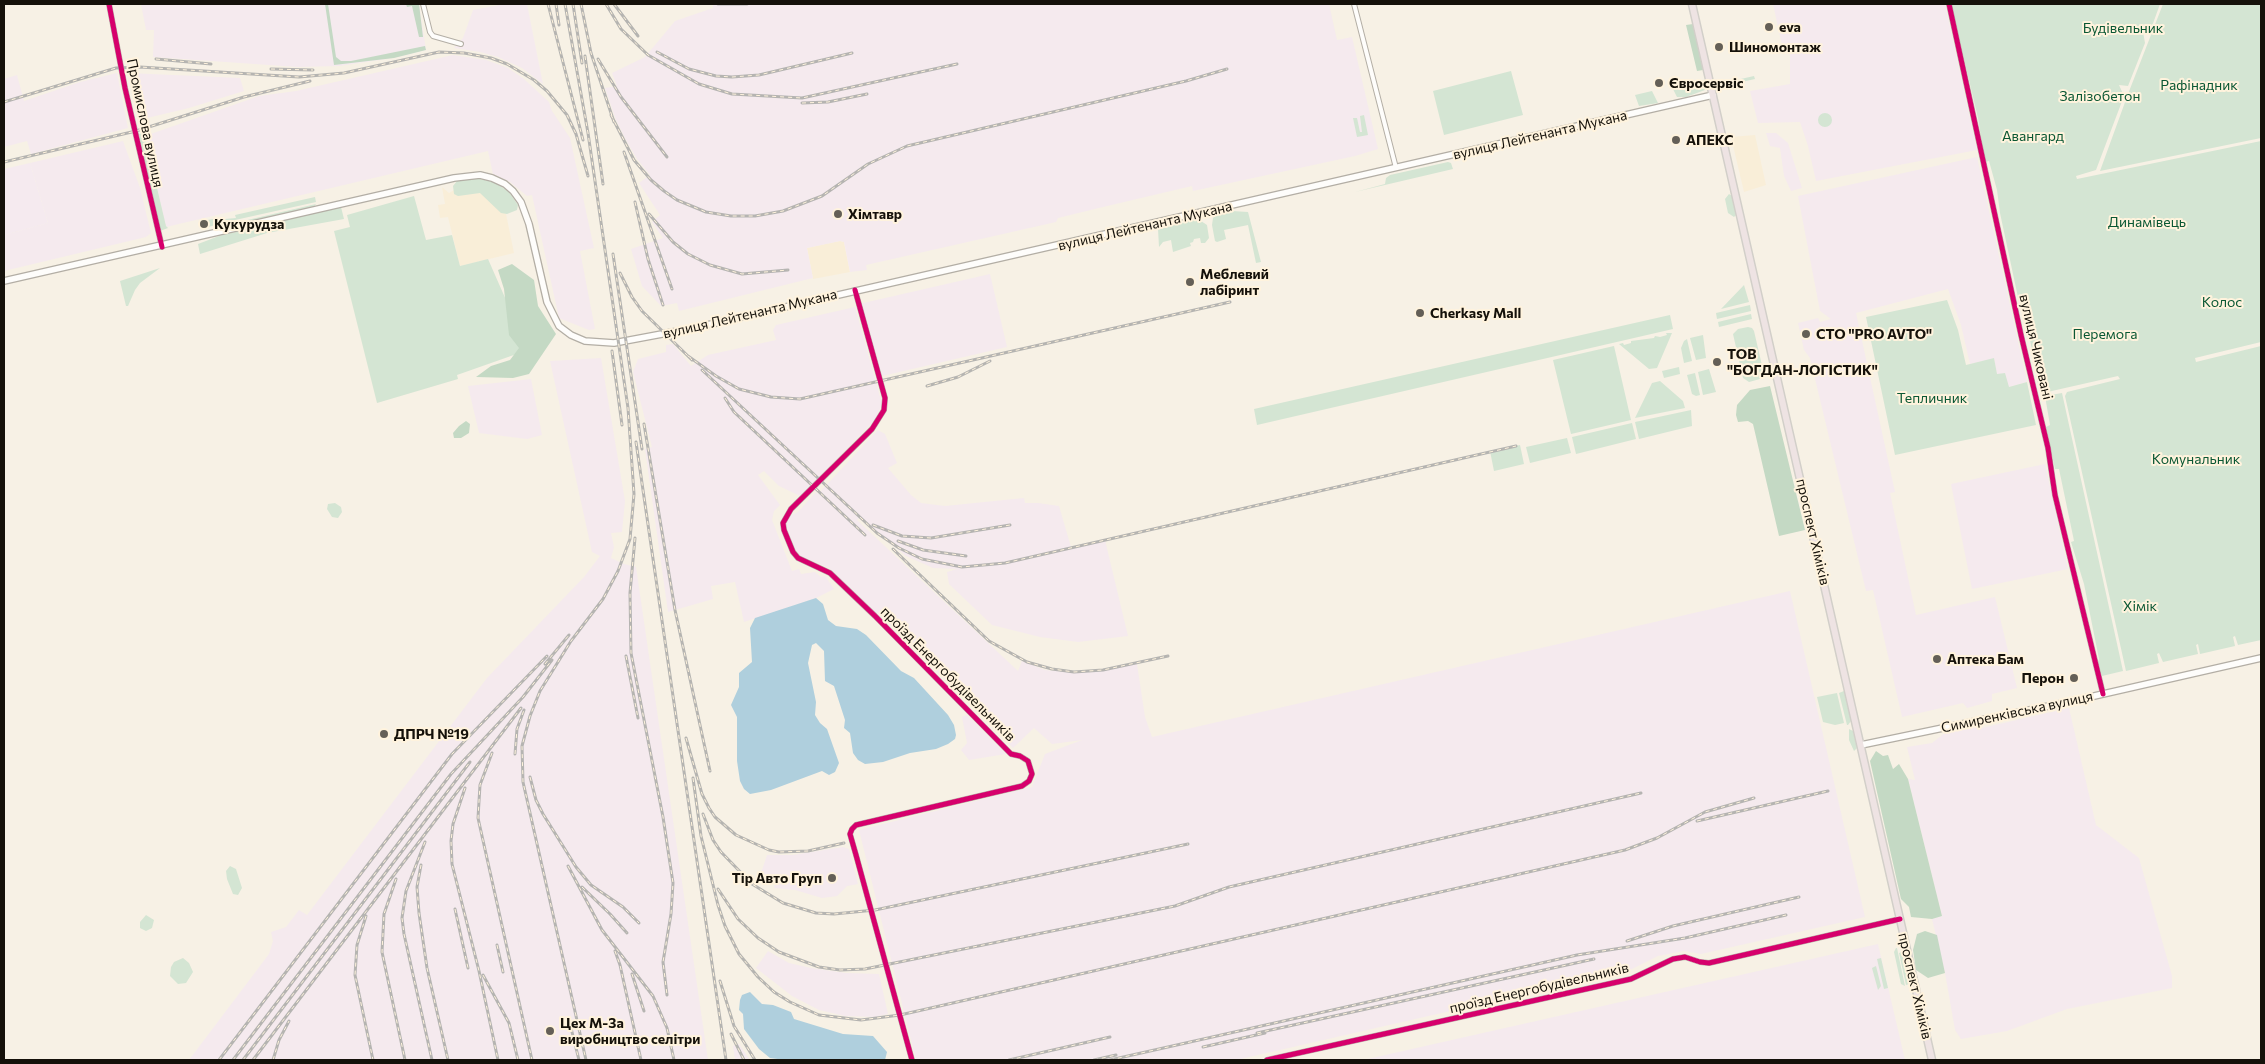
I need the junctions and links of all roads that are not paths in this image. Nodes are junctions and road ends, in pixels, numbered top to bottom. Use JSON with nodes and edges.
{"nodes":[{"id":1,"x":109,"y":4,"type":"edge"},
{"id":2,"x":423,"y":4,"type":"edge"},
{"id":3,"x":1354,"y":4,"type":"edge"},
{"id":4,"x":1692,"y":4,"type":"edge"},
{"id":5,"x":1949,"y":4,"type":"edge"},
{"id":6,"x":461,"y":44,"type":"dead end"},
{"id":7,"x":1713,"y":95,"type":"junction"},
{"id":8,"x":1396,"y":168,"type":"junction"},
{"id":9,"x":162,"y":246,"type":"junction"},
{"id":10,"x":4,"y":281,"type":"edge"},
{"id":11,"x":855,"y":290,"type":"junction"},
{"id":12,"x":2261,"y":658,"type":"edge"},
{"id":13,"x":2103,"y":694,"type":"junction"},
{"id":14,"x":1861,"y":745,"type":"junction"},
{"id":15,"x":1900,"y":919,"type":"junction"},
{"id":16,"x":912,"y":1060,"type":"edge"},
{"id":17,"x":1267,"y":1060,"type":"edge"},
{"id":18,"x":1932,"y":1060,"type":"edge"}],
"edges":[{"from":1,"to":9,"type":"street","name":"Промислова вулиця"},
{"from":2,"to":6,"type":"street"},
{"from":3,"to":8,"type":"street"},
{"from":4,"to":7,"type":"main road","name":"проспект Хіміків"},
{"from":5,"to":13,"type":"street","name":"вулиця Чиковані"},
{"from":7,"to":8,"type":"main road","name":"вулиця Лейтенанта Мукана"},
{"from":7,"to":14,"type":"main road","name":"проспект Хіміків"},
{"from":8,"to":11,"type":"main road","name":"вулиця Лейтенанта Мукана"},
{"from":9,"to":10,"type":"main road","name":"вулиця Лейтенанта Мукана"},
{"from":9,"to":11,"type":"main road","name":"вулиця Лейтенанта Мукана"},
{"from":11,"to":16,"type":"street","name":"проїзд Енергобудівельників"},
{"from":12,"to":13,"type":"main road","name":"Симиренківська вулиця"},
{"from":13,"to":14,"type":"main road","name":"Симиренківська вулиця"},
{"from":14,"to":15,"type":"main road","name":"проспект Хіміків"},
{"from":15,"to":17,"type":"street","name":"проїзд Енергобудівельників"},
{"from":15,"to":18,"type":"main road","name":"проспект Хіміків"}]}
